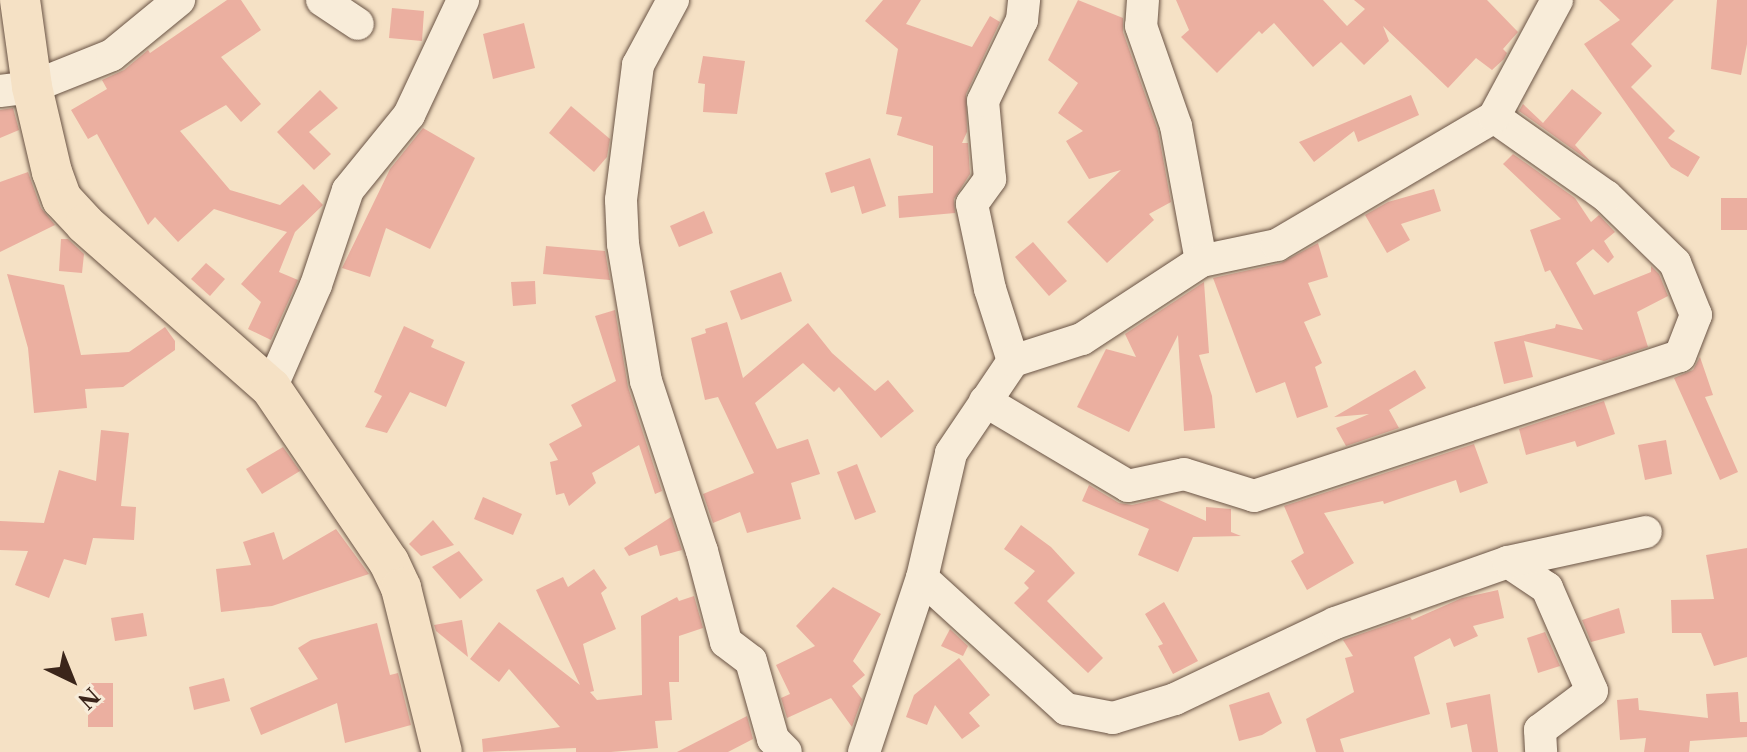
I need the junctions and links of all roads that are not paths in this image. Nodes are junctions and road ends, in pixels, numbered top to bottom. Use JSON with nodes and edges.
{"nodes":[{"id":1,"x":20,"y":0,"type":"edge"},
{"id":2,"x":179,"y":0,"type":"edge"},
{"id":3,"x":322,"y":0,"type":"edge"},
{"id":4,"x":463,"y":0,"type":"edge"},
{"id":5,"x":673,"y":0,"type":"edge"},
{"id":6,"x":1024,"y":0,"type":"edge"},
{"id":7,"x":1143,"y":0,"type":"edge"},
{"id":8,"x":1557,"y":0,"type":"edge"},
{"id":9,"x":358,"y":24,"type":"dead end"},
{"id":10,"x":16,"y":89,"type":"edge"},
{"id":11,"x":1494,"y":117,"type":"junction"},
{"id":12,"x":1201,"y":261,"type":"junction"},
{"id":13,"x":1013,"y":361,"type":"junction"},
{"id":14,"x":271,"y":388,"type":"junction"},
{"id":15,"x":985,"y":401,"type":"junction"},
{"id":16,"x":1646,"y":532,"type":"dead end"},
{"id":17,"x":1508,"y":562,"type":"junction"},
{"id":18,"x":922,"y":578,"type":"junction"},
{"id":19,"x":442,"y":752,"type":"edge"},
{"id":20,"x":786,"y":752,"type":"edge"},
{"id":21,"x":864,"y":752,"type":"edge"},
{"id":22,"x":1541,"y":752,"type":"edge"}],
"edges":[{"from":1,"to":10,"type":"main road"},
{"from":2,"to":10,"type":"street"},
{"from":3,"to":9,"type":"street"},
{"from":4,"to":14,"type":"street"},
{"from":5,"to":20,"type":"street"},
{"from":6,"to":13,"type":"street"},
{"from":7,"to":12,"type":"street"},
{"from":8,"to":11,"type":"street"},
{"from":10,"to":14,"type":"main road"},
{"from":11,"to":12,"type":"street"},
{"from":11,"to":15,"type":"street"},
{"from":12,"to":13,"type":"street"},
{"from":13,"to":15,"type":"street"},
{"from":14,"to":19,"type":"main road"},
{"from":15,"to":18,"type":"street"},
{"from":16,"to":17,"type":"street"},
{"from":17,"to":18,"type":"street"},
{"from":17,"to":22,"type":"street"},
{"from":18,"to":21,"type":"street"}]}
